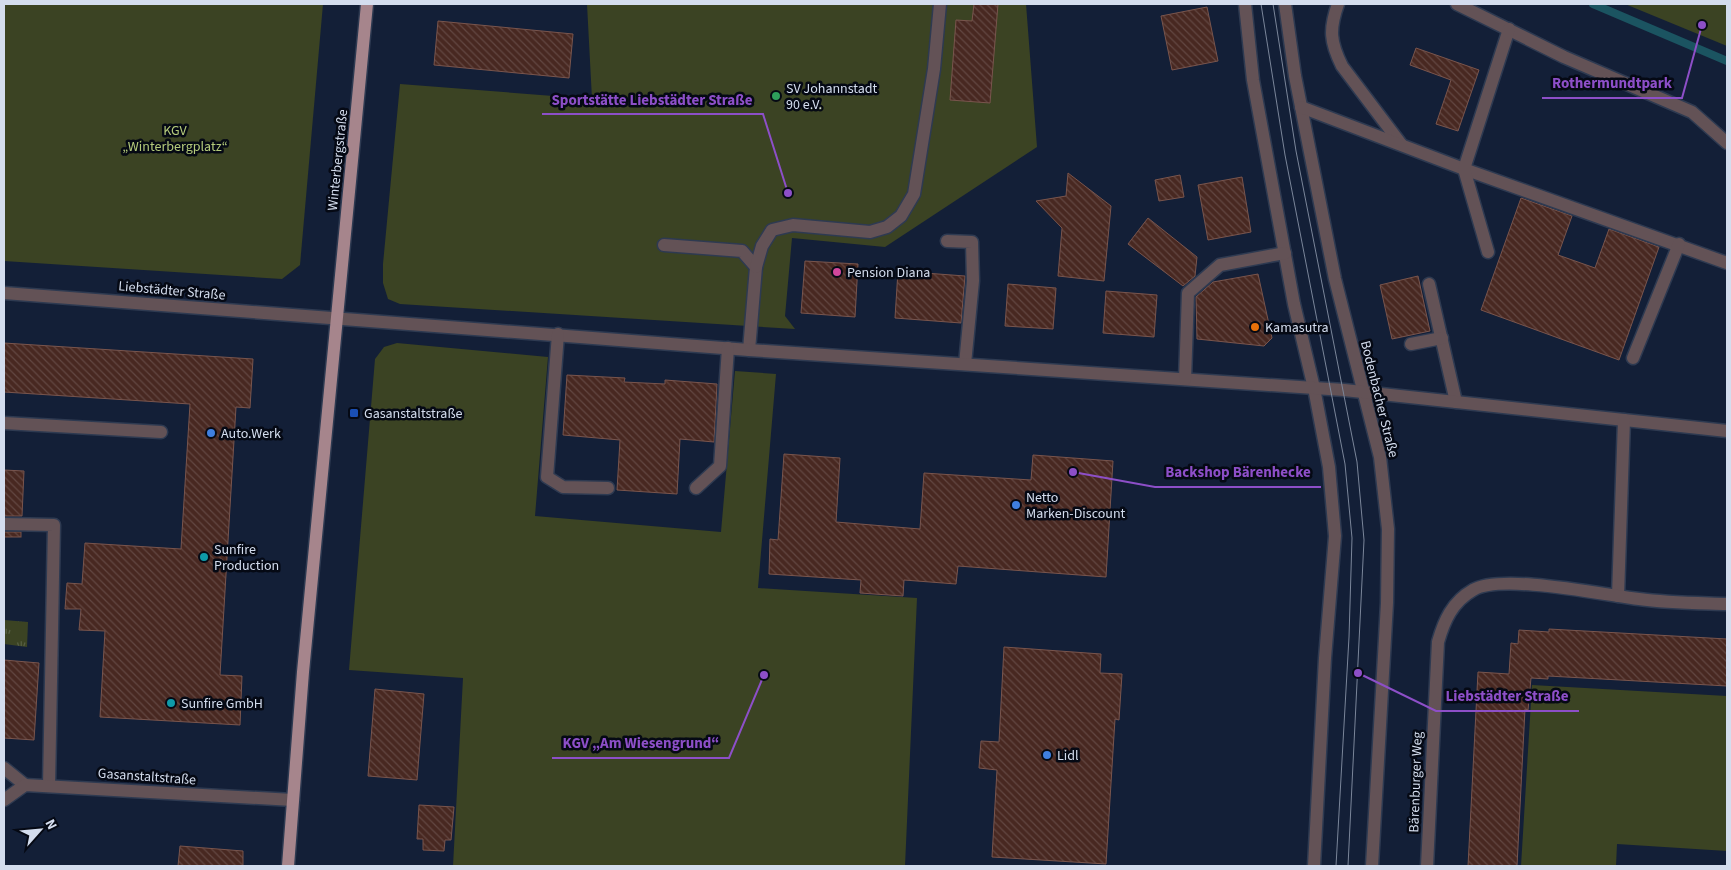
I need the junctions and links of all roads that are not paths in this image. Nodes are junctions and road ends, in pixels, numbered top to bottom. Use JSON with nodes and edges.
{"nodes":[{"id":1,"x":367,"y":4,"type":"edge"},
{"id":2,"x":940,"y":4,"type":"edge"},
{"id":3,"x":1245,"y":4,"type":"edge"},
{"id":4,"x":1285,"y":4,"type":"edge"},
{"id":5,"x":1338,"y":4,"type":"edge"},
{"id":6,"x":1457,"y":4,"type":"edge"},
{"id":7,"x":1509,"y":29,"type":"junction"},
{"id":8,"x":1302,"y":107,"type":"junction"},
{"id":9,"x":1727,"y":143,"type":"edge"},
{"id":10,"x":1401,"y":144,"type":"junction"},
{"id":11,"x":1464,"y":168,"type":"junction"},
{"id":12,"x":947,"y":241,"type":"dead end"},
{"id":13,"x":1678,"y":244,"type":"junction"},
{"id":14,"x":664,"y":245,"type":"dead end"},
{"id":15,"x":1488,"y":252,"type":"dead end"},
{"id":16,"x":1285,"y":253,"type":"junction"},
{"id":17,"x":1727,"y":263,"type":"edge"},
{"id":18,"x":756,"y":267,"type":"junction"},
{"id":19,"x":1429,"y":284,"type":"dead end"},
{"id":20,"x":4,"y":293,"type":"edge"},
{"id":21,"x":338,"y":320,"type":"junction"},
{"id":22,"x":558,"y":334,"type":"junction"},
{"id":23,"x":1442,"y":338,"type":"junction"},
{"id":24,"x":1411,"y":344,"type":"dead end"},
{"id":25,"x":728,"y":348,"type":"junction"},
{"id":26,"x":750,"y":350,"type":"junction"},
{"id":27,"x":1633,"y":358,"type":"dead end"},
{"id":28,"x":965,"y":364,"type":"junction"},
{"id":29,"x":1185,"y":379,"type":"junction"},
{"id":30,"x":1314,"y":388,"type":"junction"},
{"id":31,"x":1364,"y":392,"type":"junction"},
{"id":32,"x":1456,"y":402,"type":"junction"},
{"id":33,"x":1624,"y":420,"type":"junction"},
{"id":34,"x":4,"y":423,"type":"edge"},
{"id":35,"x":1727,"y":431,"type":"edge"},
{"id":36,"x":161,"y":432,"type":"dead end"},
{"id":37,"x":608,"y":488,"type":"dead end"},
{"id":38,"x":696,"y":488,"type":"dead end"},
{"id":39,"x":4,"y":524,"type":"edge"},
{"id":40,"x":1618,"y":596,"type":"junction"},
{"id":41,"x":1727,"y":604,"type":"edge"},
{"id":42,"x":4,"y":768,"type":"edge"},
{"id":43,"x":25,"y":785,"type":"junction"},
{"id":44,"x":48,"y":786,"type":"junction"},
{"id":45,"x":4,"y":800,"type":"edge"},
{"id":46,"x":293,"y":800,"type":"junction"},
{"id":47,"x":288,"y":866,"type":"edge"},
{"id":48,"x":1314,"y":866,"type":"edge"},
{"id":49,"x":1372,"y":866,"type":"edge"},
{"id":50,"x":1427,"y":866,"type":"edge"}],
"edges":[{"from":1,"to":21,"type":"main road","name":"Winterbergstraße"},
{"from":2,"to":18,"type":"street"},
{"from":3,"to":16,"type":"street"},
{"from":4,"to":8,"type":"street","name":"Bodenbacher Straße"},
{"from":5,"to":10,"type":"street"},
{"from":6,"to":7,"type":"street"},
{"from":7,"to":9,"type":"street"},
{"from":7,"to":11,"type":"street"},
{"from":8,"to":10,"type":"street"},
{"from":8,"to":31,"type":"street","name":"Bodenbacher Straße"},
{"from":10,"to":11,"type":"street"},
{"from":11,"to":13,"type":"street"},
{"from":11,"to":15,"type":"street"},
{"from":12,"to":28,"type":"street"},
{"from":13,"to":17,"type":"street"},
{"from":13,"to":27,"type":"street"},
{"from":14,"to":18,"type":"street"},
{"from":16,"to":29,"type":"street"},
{"from":16,"to":30,"type":"street"},
{"from":18,"to":26,"type":"street"},
{"from":19,"to":23,"type":"street"},
{"from":20,"to":21,"type":"street","name":"Liebstädter Straße"},
{"from":21,"to":22,"type":"street","name":"Liebstädter Straße"},
{"from":21,"to":46,"type":"main road","name":"Winterbergstraße"},
{"from":22,"to":25,"type":"street","name":"Liebstädter Straße"},
{"from":22,"to":37,"type":"street"},
{"from":23,"to":24,"type":"street"},
{"from":23,"to":32,"type":"street"},
{"from":25,"to":26,"type":"street","name":"Liebstädter Straße"},
{"from":25,"to":38,"type":"street"},
{"from":26,"to":28,"type":"street","name":"Liebstädter Straße"},
{"from":28,"to":29,"type":"street","name":"Liebstädter Straße"},
{"from":29,"to":30,"type":"street","name":"Liebstädter Straße"},
{"from":30,"to":31,"type":"street"},
{"from":30,"to":48,"type":"street"},
{"from":31,"to":32,"type":"street"},
{"from":31,"to":49,"type":"street","name":"Bodenbacher Straße"},
{"from":32,"to":33,"type":"street"},
{"from":33,"to":35,"type":"street"},
{"from":33,"to":40,"type":"street"},
{"from":34,"to":36,"type":"street"},
{"from":39,"to":44,"type":"street"},
{"from":40,"to":41,"type":"street","name":"Bärenburger Weg"},
{"from":40,"to":50,"type":"street","name":"Bärenburger Weg"},
{"from":42,"to":43,"type":"street"},
{"from":43,"to":44,"type":"street","name":"Gasanstaltstraße"},
{"from":43,"to":45,"type":"street"},
{"from":44,"to":46,"type":"street","name":"Gasanstaltstraße"},
{"from":46,"to":47,"type":"main road","name":"Winterbergstraße"}]}
